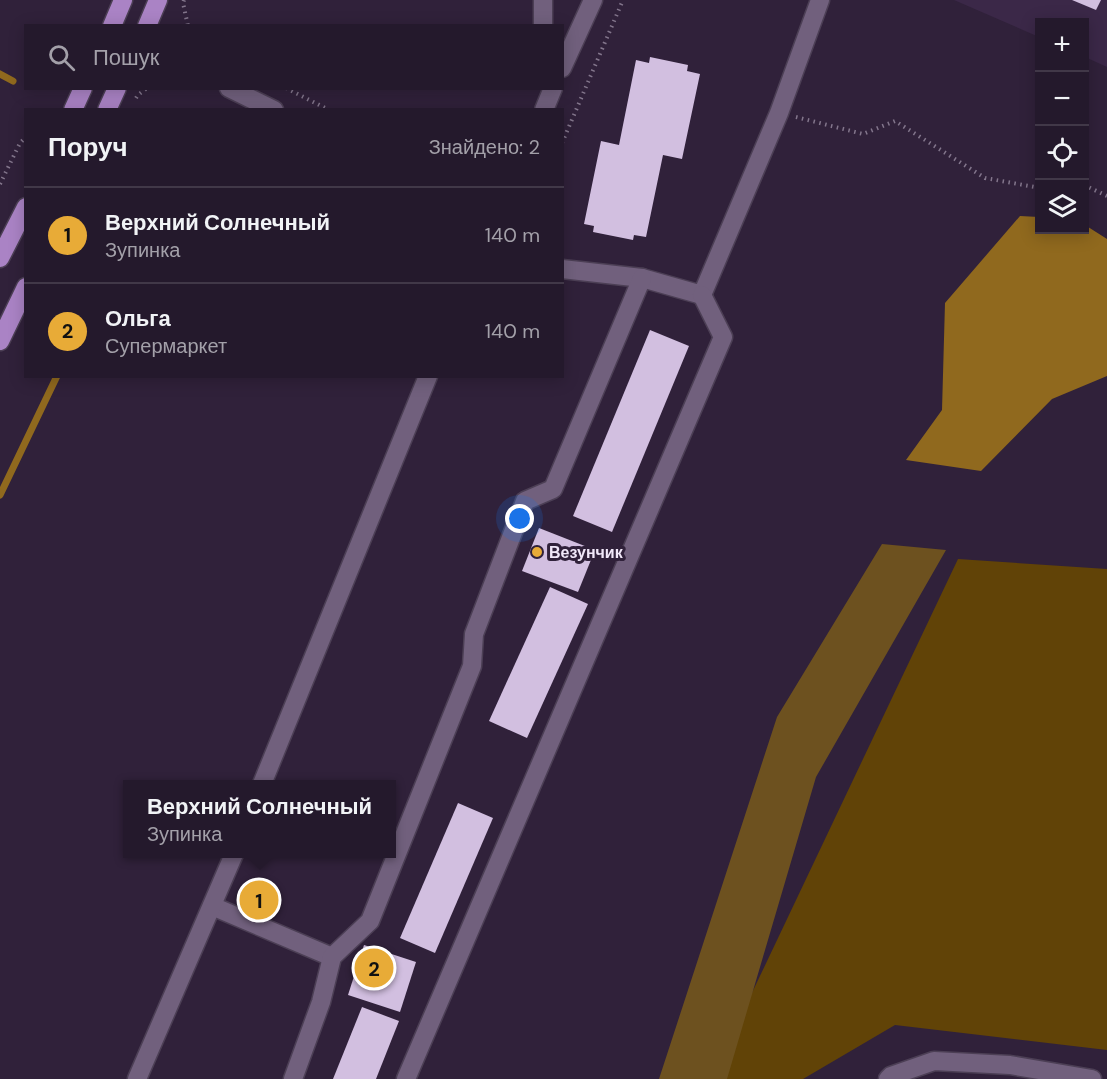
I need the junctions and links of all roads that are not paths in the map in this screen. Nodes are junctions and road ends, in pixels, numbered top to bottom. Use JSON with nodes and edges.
{"nodes":[{"id":1,"x":123,"y":0,"type":"edge"},
{"id":2,"x":159,"y":0,"type":"edge"},
{"id":3,"x":543,"y":0,"type":"edge"},
{"id":4,"x":593,"y":0,"type":"edge"},
{"id":5,"x":820,"y":0,"type":"edge"},
{"id":6,"x":113,"y":24,"type":"edge"},
{"id":7,"x":148,"y":24,"type":"edge"},
{"id":8,"x":543,"y":24,"type":"edge"},
{"id":9,"x":564,"y":64,"type":"edge"},
{"id":10,"x":82,"y":90,"type":"edge"},
{"id":11,"x":116,"y":90,"type":"edge"},
{"id":12,"x":233,"y":90,"type":"edge"},
{"id":13,"x":542,"y":90,"type":"edge"},
{"id":14,"x":552,"y":90,"type":"edge"},
{"id":15,"x":75,"y":108,"type":"edge"},
{"id":16,"x":108,"y":108,"type":"edge"},
{"id":17,"x":270,"y":108,"type":"edge"},
{"id":18,"x":543,"y":108,"type":"edge"},
{"id":19,"x":544,"y":108,"type":"edge"},
{"id":20,"x":24,"y":211,"type":"edge"},
{"id":21,"x":0,"y":258,"type":"edge"},
{"id":22,"x":564,"y":269,"type":"edge"},
{"id":23,"x":642,"y":278,"type":"junction"},
{"id":24,"x":24,"y":291,"type":"edge"},
{"id":25,"x":702,"y":295,"type":"junction"},
{"id":26,"x":0,"y":341,"type":"edge"},
{"id":27,"x":427,"y":378,"type":"edge"},
{"id":28,"x":264,"y":780,"type":"edge"},
{"id":29,"x":396,"y":856,"type":"edge"},
{"id":30,"x":232,"y":858,"type":"edge"},
{"id":31,"x":395,"y":858,"type":"edge"},
{"id":32,"x":212,"y":906,"type":"junction"},
{"id":33,"x":332,"y":957,"type":"junction"},
{"id":34,"x":137,"y":1079,"type":"edge"},
{"id":35,"x":293,"y":1079,"type":"edge"},
{"id":36,"x":406,"y":1079,"type":"edge"},
{"id":37,"x":888,"y":1079,"type":"edge"},
{"id":38,"x":1092,"y":1079,"type":"edge"}],
"edges":[{"from":1,"to":6,"type":"main road"},
{"from":2,"to":7,"type":"main road"},
{"from":3,"to":8,"type":"street"},
{"from":4,"to":9,"type":"street"},
{"from":5,"to":25,"type":"street"},
{"from":10,"to":15,"type":"main road"},
{"from":11,"to":16,"type":"main road"},
{"from":12,"to":17,"type":"street"},
{"from":13,"to":18,"type":"street"},
{"from":14,"to":19,"type":"street"},
{"from":20,"to":21,"type":"main road"},
{"from":22,"to":23,"type":"street"},
{"from":23,"to":25,"type":"street"},
{"from":23,"to":29,"type":"street"},
{"from":24,"to":26,"type":"main road"},
{"from":25,"to":36,"type":"street"},
{"from":27,"to":28,"type":"street"},
{"from":30,"to":32,"type":"street"},
{"from":31,"to":33,"type":"street"},
{"from":32,"to":33,"type":"street"},
{"from":32,"to":34,"type":"street"},
{"from":33,"to":35,"type":"street"},
{"from":37,"to":38,"type":"street"}]}
